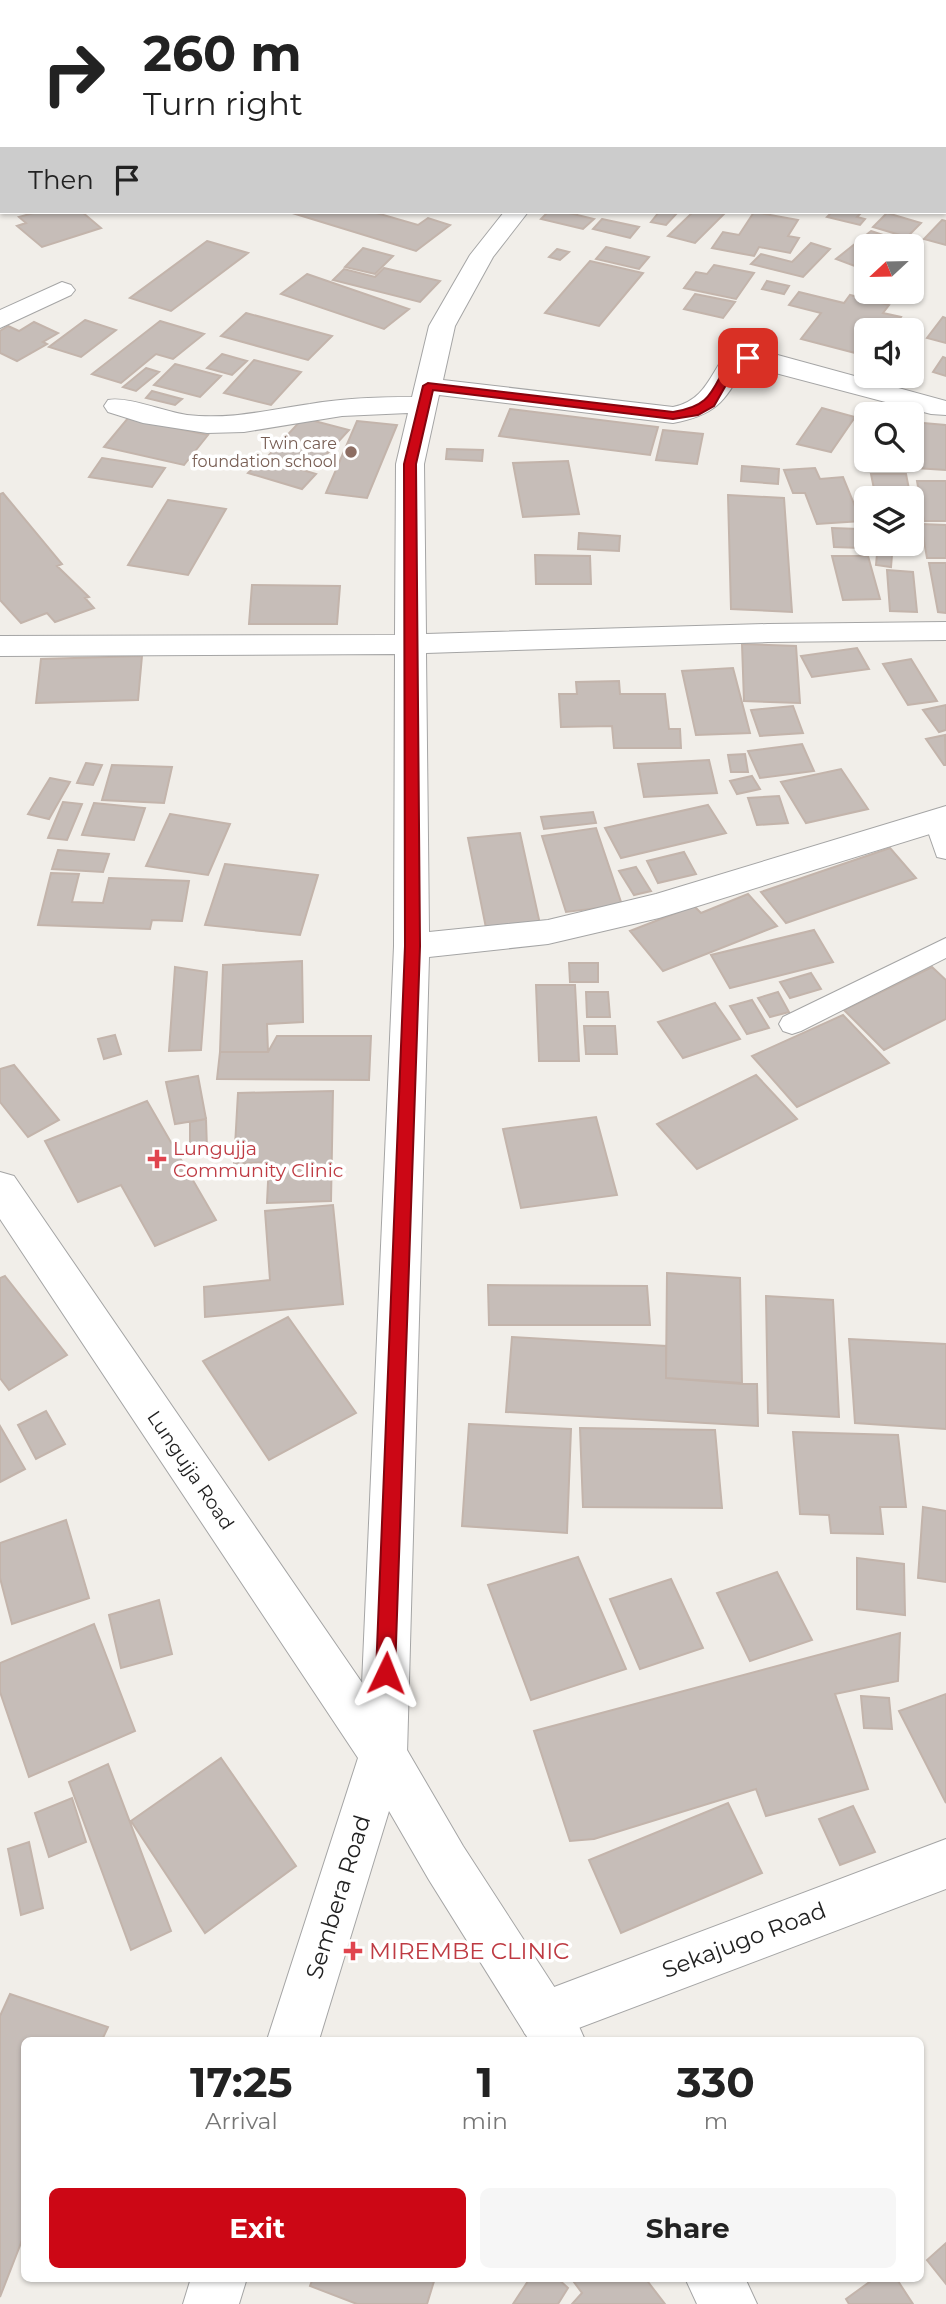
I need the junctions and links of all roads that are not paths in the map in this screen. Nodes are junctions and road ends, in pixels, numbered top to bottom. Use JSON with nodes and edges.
{"nodes":[{"id":1,"x":514,"y":214,"type":"edge"},
{"id":2,"x":62,"y":290,"type":"dead end"},
{"id":3,"x":0,"y":320,"type":"edge"},
{"id":4,"x":426,"y":396,"type":"junction"},
{"id":5,"x":118,"y":406,"type":"dead end"},
{"id":6,"x":941,"y":408,"type":"dead end"},
{"id":7,"x":946,"y":631,"type":"edge"},
{"id":8,"x":411,"y":644,"type":"junction"},
{"id":9,"x":0,"y":646,"type":"edge"},
{"id":10,"x":943,"y":829,"type":"edge"},
{"id":11,"x":412,"y":946,"type":"junction"},
{"id":12,"x":946,"y":947,"type":"edge"},
{"id":13,"x":792,"y":1024,"type":"dead end"},
{"id":14,"x":0,"y":1187,"type":"edge"},
{"id":15,"x":383,"y":1754,"type":"junction"},
{"id":16,"x":946,"y":1864,"type":"edge"},
{"id":17,"x":551,"y":2028,"type":"edge"},
{"id":18,"x":294,"y":2037,"type":"edge"},
{"id":19,"x":218,"y":2282,"type":"edge"},
{"id":20,"x":715,"y":2282,"type":"edge"},
{"id":21,"x":211,"y":2304,"type":"edge"},
{"id":22,"x":729,"y":2304,"type":"edge"}],
"edges":[{"from":1,"to":4,"type":"street","name":"Sembera Road"},
{"from":2,"to":3,"type":"street"},
{"from":4,"to":5,"type":"street"},
{"from":4,"to":6,"type":"street"},
{"from":4,"to":8,"type":"street","name":"Sembera Road"},
{"from":7,"to":8,"type":"street"},
{"from":8,"to":9,"type":"street"},
{"from":8,"to":11,"type":"street","name":"Sembera Road"},
{"from":10,"to":11,"type":"street"},
{"from":11,"to":15,"type":"street","name":"Sembera Road"},
{"from":12,"to":13,"type":"lane"},
{"from":14,"to":15,"type":"street","name":"Lungujja Road"},
{"from":15,"to":17,"type":"street","name":"Lungujja Road"},
{"from":15,"to":18,"type":"street","name":"Sembera Road"},
{"from":16,"to":17,"type":"street","name":"Sekajugo Road"},
{"from":19,"to":21,"type":"street"},
{"from":20,"to":22,"type":"street"}]}
